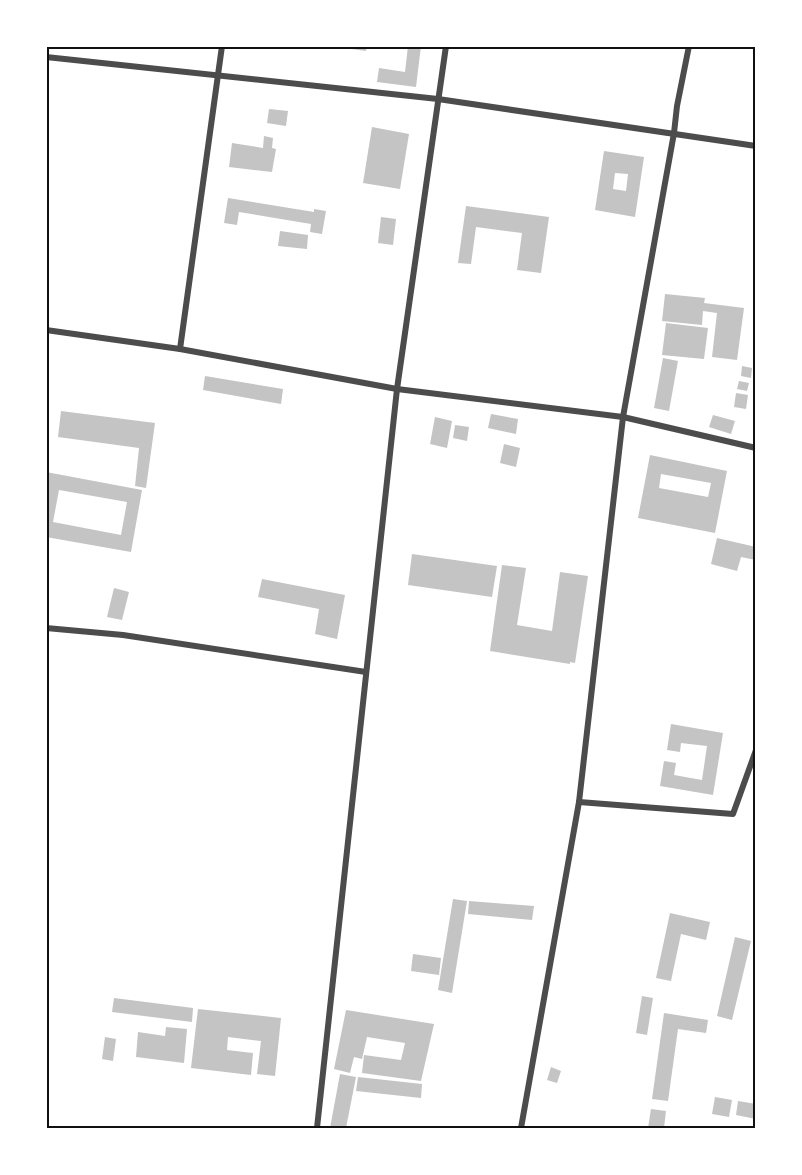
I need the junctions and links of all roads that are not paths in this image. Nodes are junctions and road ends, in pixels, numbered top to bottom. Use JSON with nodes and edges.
{"nodes":[{"id":1,"x":222,"y":46,"type":"edge"},
{"id":2,"x":446,"y":46,"type":"edge"},
{"id":3,"x":689,"y":46,"type":"edge"},
{"id":4,"x":46,"y":57,"type":"edge"},
{"id":5,"x":218,"y":76,"type":"junction"},
{"id":6,"x":438,"y":99,"type":"junction"},
{"id":7,"x":674,"y":133,"type":"junction"},
{"id":8,"x":756,"y":146,"type":"edge"},
{"id":9,"x":46,"y":330,"type":"edge"},
{"id":10,"x":180,"y":349,"type":"junction"},
{"id":11,"x":397,"y":389,"type":"junction"},
{"id":12,"x":623,"y":417,"type":"junction"},
{"id":13,"x":756,"y":448,"type":"edge"},
{"id":14,"x":46,"y":628,"type":"edge"},
{"id":15,"x":366,"y":672,"type":"junction"},
{"id":16,"x":756,"y":750,"type":"edge"},
{"id":17,"x":579,"y":802,"type":"junction"},
{"id":18,"x":317,"y":1128,"type":"edge"},
{"id":19,"x":521,"y":1128,"type":"edge"}],
"edges":[{"from":1,"to":5,"type":"street"},
{"from":2,"to":6,"type":"street"},
{"from":3,"to":7,"type":"street"},
{"from":4,"to":5,"type":"street"},
{"from":5,"to":6,"type":"street"},
{"from":5,"to":10,"type":"street"},
{"from":6,"to":7,"type":"street"},
{"from":6,"to":11,"type":"street"},
{"from":7,"to":8,"type":"street"},
{"from":7,"to":12,"type":"street"},
{"from":9,"to":10,"type":"street"},
{"from":10,"to":11,"type":"street"},
{"from":11,"to":12,"type":"street"},
{"from":11,"to":15,"type":"street"},
{"from":12,"to":13,"type":"street"},
{"from":12,"to":17,"type":"street"},
{"from":14,"to":15,"type":"street"},
{"from":15,"to":18,"type":"street"},
{"from":16,"to":17,"type":"street"},
{"from":17,"to":19,"type":"street"}]}
